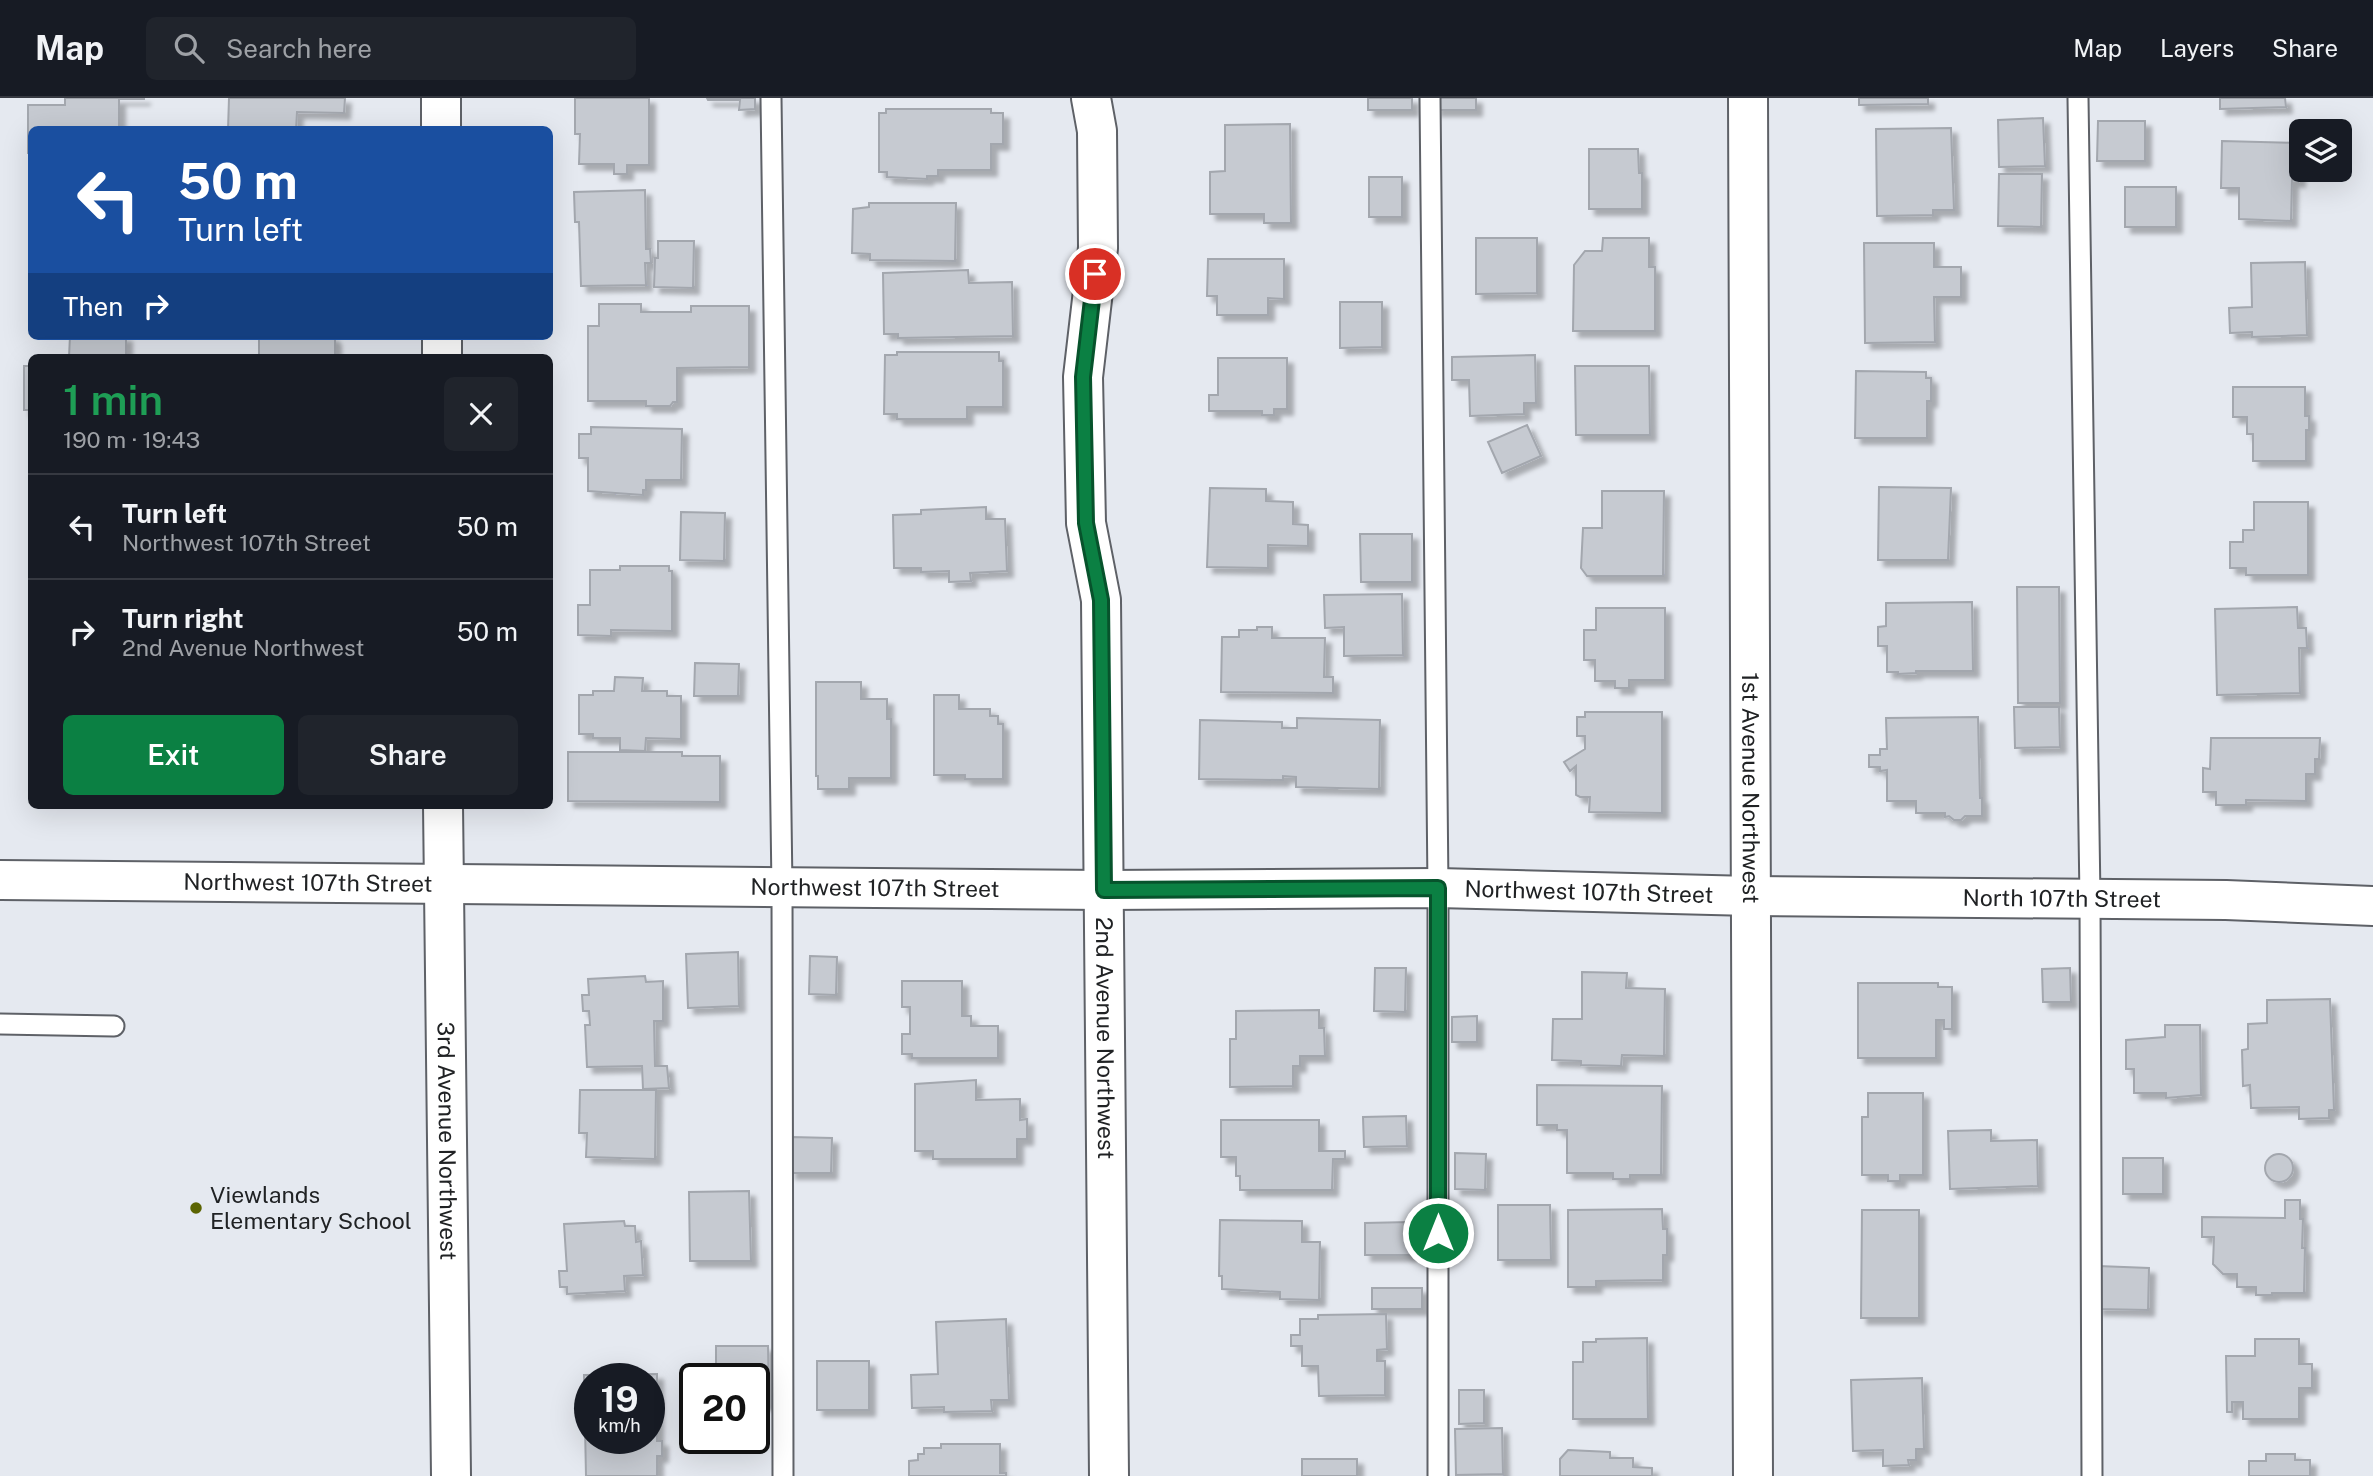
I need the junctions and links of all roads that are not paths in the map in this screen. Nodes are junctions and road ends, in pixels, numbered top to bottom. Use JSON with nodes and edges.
{"nodes":[{"id":1,"x":441,"y":98,"type":"edge"},
{"id":2,"x":771,"y":98,"type":"edge"},
{"id":3,"x":1091,"y":98,"type":"edge"},
{"id":4,"x":1430,"y":98,"type":"edge"},
{"id":5,"x":1748,"y":98,"type":"edge"},
{"id":6,"x":2078,"y":98,"type":"edge"},
{"id":7,"x":441,"y":126,"type":"edge"},
{"id":8,"x":443,"y":809,"type":"edge"},
{"id":9,"x":0,"y":880,"type":"edge"},
{"id":10,"x":445,"y":883,"type":"junction"},
{"id":11,"x":782,"y":888,"type":"junction"},
{"id":12,"x":1438,"y":888,"type":"junction"},
{"id":13,"x":1104,"y":890,"type":"junction"},
{"id":14,"x":1751,"y":896,"type":"junction"},
{"id":15,"x":2090,"y":898,"type":"junction"},
{"id":16,"x":2373,"y":906,"type":"edge"},
{"id":17,"x":0,"y":1024,"type":"edge"},
{"id":18,"x":114,"y":1026,"type":"dead end"},
{"id":19,"x":451,"y":1476,"type":"edge"},
{"id":20,"x":783,"y":1476,"type":"edge"},
{"id":21,"x":1109,"y":1476,"type":"edge"},
{"id":22,"x":1438,"y":1476,"type":"edge"},
{"id":23,"x":1753,"y":1476,"type":"edge"},
{"id":24,"x":2092,"y":1476,"type":"edge"}],
"edges":[{"from":1,"to":7,"type":"street"},
{"from":2,"to":11,"type":"lane"},
{"from":3,"to":13,"type":"street","name":"2nd Avenue Northwest"},
{"from":4,"to":12,"type":"lane"},
{"from":5,"to":14,"type":"street","name":"1st Avenue Northwest"},
{"from":6,"to":15,"type":"lane"},
{"from":8,"to":10,"type":"street","name":"3rd Avenue Northwest"},
{"from":9,"to":10,"type":"street","name":"Northwest 107th Street"},
{"from":10,"to":11,"type":"street","name":"Northwest 107th Street"},
{"from":10,"to":19,"type":"street","name":"3rd Avenue Northwest"},
{"from":11,"to":13,"type":"street","name":"Northwest 107th Street"},
{"from":11,"to":20,"type":"lane"},
{"from":12,"to":13,"type":"street","name":"Northwest 107th Street"},
{"from":12,"to":14,"type":"street","name":"Northwest 107th Street"},
{"from":12,"to":22,"type":"lane"},
{"from":13,"to":21,"type":"street","name":"2nd Avenue Northwest"},
{"from":14,"to":15,"type":"street","name":"North 107th Street"},
{"from":14,"to":23,"type":"street","name":"1st Avenue Northwest"},
{"from":15,"to":16,"type":"street","name":"North 107th Street"},
{"from":15,"to":24,"type":"lane"},
{"from":17,"to":18,"type":"lane"}]}
